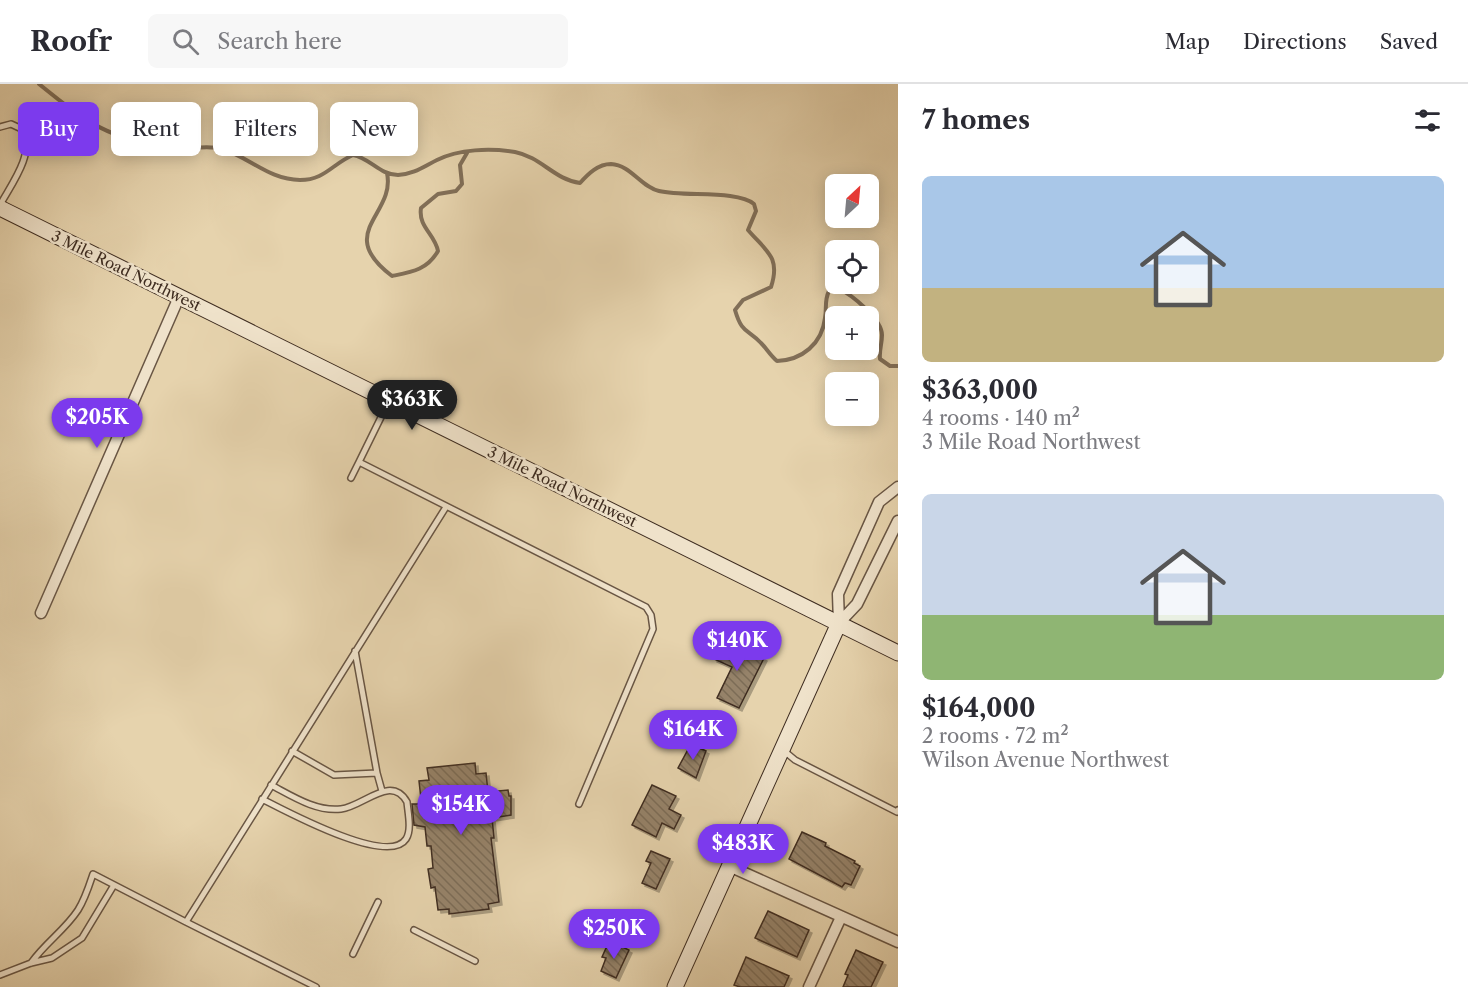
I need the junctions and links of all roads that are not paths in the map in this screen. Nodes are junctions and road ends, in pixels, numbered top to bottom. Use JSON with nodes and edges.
{"nodes":[{"id":1,"x":0,"y":127,"type":"edge"},
{"id":2,"x":0,"y":206,"type":"edge"},
{"id":3,"x":179,"y":297,"type":"junction"},
{"id":4,"x":389,"y":401,"type":"junction"},
{"id":5,"x":359,"y":462,"type":"junction"},
{"id":6,"x":351,"y":478,"type":"dead end"},
{"id":7,"x":898,"y":488,"type":"edge"},
{"id":8,"x":447,"y":507,"type":"junction"},
{"id":9,"x":898,"y":521,"type":"edge"},
{"id":10,"x":41,"y":613,"type":"dead end"},
{"id":11,"x":839,"y":623,"type":"junction"},
{"id":12,"x":355,"y":651,"type":"junction"},
{"id":13,"x":898,"y":653,"type":"edge"},
{"id":14,"x":782,"y":749,"type":"junction"},
{"id":15,"x":292,"y":751,"type":"junction"},
{"id":16,"x":377,"y":773,"type":"junction"},
{"id":17,"x":271,"y":784,"type":"junction"},
{"id":18,"x":382,"y":791,"type":"junction"},
{"id":19,"x":262,"y":799,"type":"junction"},
{"id":20,"x":579,"y":804,"type":"dead end"},
{"id":21,"x":898,"y":811,"type":"edge"},
{"id":22,"x":729,"y":866,"type":"junction"},
{"id":23,"x":114,"y":885,"type":"junction"},
{"id":24,"x":378,"y":902,"type":"dead end"},
{"id":25,"x":841,"y":917,"type":"junction"},
{"id":26,"x":186,"y":922,"type":"junction"},
{"id":27,"x":414,"y":930,"type":"dead end"},
{"id":28,"x":898,"y":942,"type":"edge"},
{"id":29,"x":353,"y":954,"type":"dead end"},
{"id":30,"x":476,"y":961,"type":"dead end"},
{"id":31,"x":31,"y":963,"type":"junction"},
{"id":32,"x":0,"y":975,"type":"edge"},
{"id":33,"x":316,"y":987,"type":"edge"},
{"id":34,"x":675,"y":987,"type":"edge"},
{"id":35,"x":809,"y":987,"type":"edge"}],
"edges":[{"from":1,"to":2,"type":"lane"},
{"from":2,"to":3,"type":"street","name":"3 Mile Road Northwest"},
{"from":3,"to":4,"type":"street","name":"3 Mile Road Northwest"},
{"from":3,"to":10,"type":"street"},
{"from":4,"to":5,"type":"lane"},
{"from":4,"to":11,"type":"street","name":"3 Mile Road Northwest"},
{"from":5,"to":6,"type":"lane"},
{"from":5,"to":8,"type":"lane"},
{"from":7,"to":11,"type":"street"},
{"from":8,"to":12,"type":"lane"},
{"from":8,"to":20,"type":"lane"},
{"from":9,"to":11,"type":"street"},
{"from":11,"to":13,"type":"street","name":"3 Mile Road Northwest"},
{"from":11,"to":14,"type":"street"},
{"from":12,"to":15,"type":"lane"},
{"from":12,"to":16,"type":"lane"},
{"from":14,"to":21,"type":"lane"},
{"from":14,"to":22,"type":"street"},
{"from":15,"to":16,"type":"lane"},
{"from":15,"to":17,"type":"lane"},
{"from":16,"to":18,"type":"lane"},
{"from":17,"to":18,"type":"lane"},
{"from":17,"to":19,"type":"lane"},
{"from":18,"to":19,"type":"lane"},
{"from":19,"to":26,"type":"lane"},
{"from":22,"to":25,"type":"street"},
{"from":22,"to":34,"type":"street"},
{"from":23,"to":26,"type":"lane"},
{"from":23,"to":31,"type":"lane"},
{"from":23,"to":31,"type":"lane"},
{"from":24,"to":29,"type":"lane"},
{"from":25,"to":28,"type":"street"},
{"from":25,"to":35,"type":"street"},
{"from":26,"to":33,"type":"lane"},
{"from":27,"to":30,"type":"lane"},
{"from":31,"to":32,"type":"lane"}]}
